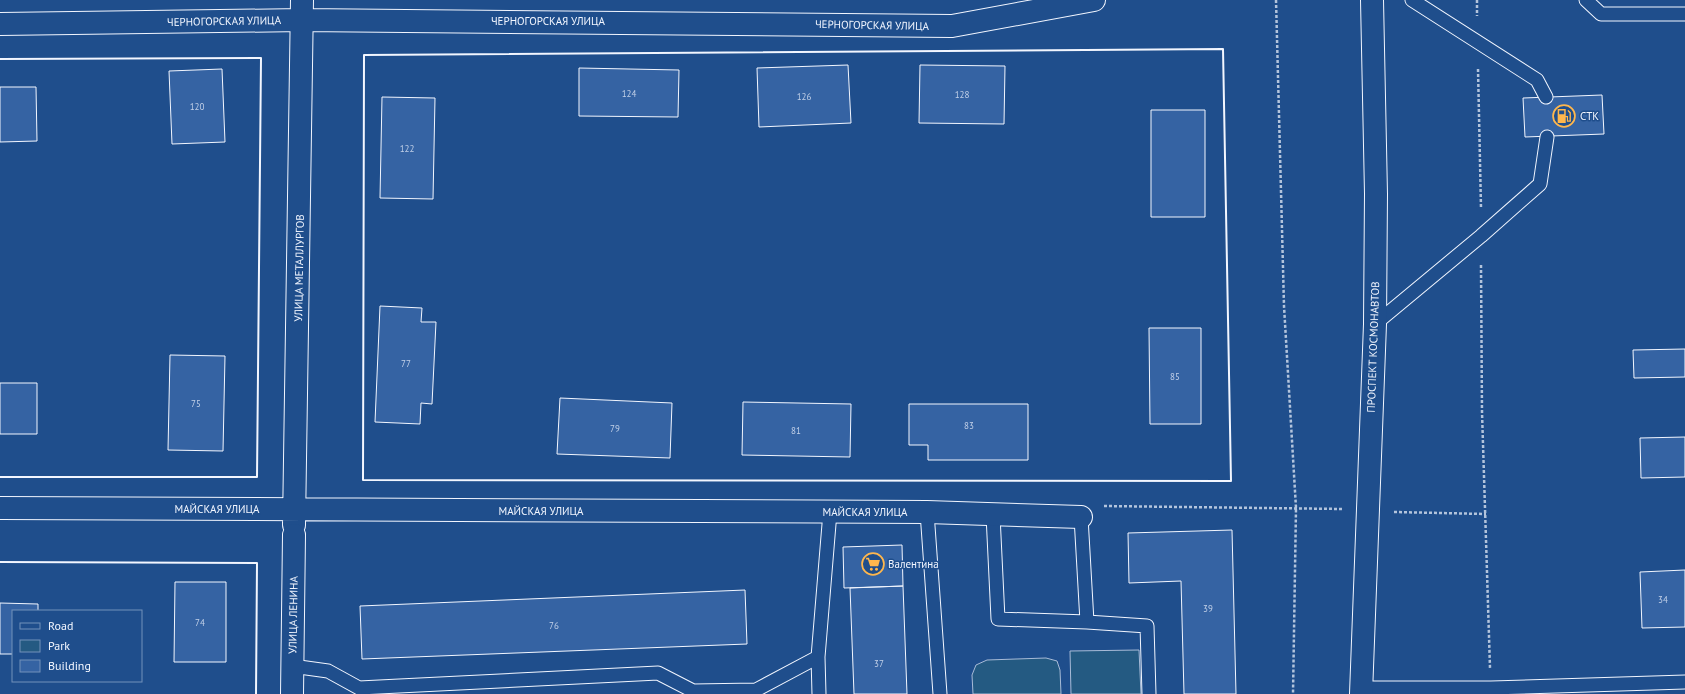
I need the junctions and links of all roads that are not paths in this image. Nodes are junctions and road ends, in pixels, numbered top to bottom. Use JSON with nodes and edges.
{"nodes":[{"id":1,"x":1094,"y":0,"type":"edge"},
{"id":2,"x":1372,"y":0,"type":"edge"},
{"id":3,"x":1412,"y":0,"type":"edge"},
{"id":4,"x":1586,"y":0,"type":"edge"},
{"id":5,"x":302,"y":10,"type":"edge"},
{"id":6,"x":1685,"y":14,"type":"edge"},
{"id":7,"x":0,"y":24,"type":"edge"},
{"id":8,"x":1546,"y":98,"type":"dead end"},
{"id":9,"x":1547,"y":136,"type":"dead end"},
{"id":10,"x":1375,"y":324,"type":"junction"},
{"id":11,"x":0,"y":508,"type":"edge"},
{"id":12,"x":295,"y":510,"type":"junction"},
{"id":13,"x":830,"y":512,"type":"junction"},
{"id":14,"x":927,"y":512,"type":"junction"},
{"id":15,"x":993,"y":515,"type":"junction"},
{"id":16,"x":1081,"y":517,"type":"joint"},
{"id":17,"x":294,"y":535,"type":"joint"},
{"id":18,"x":1086,"y":622,"type":"junction"},
{"id":19,"x":818,"y":657,"type":"junction"},
{"id":20,"x":292,"y":666,"type":"junction"},
{"id":21,"x":1685,"y":682,"type":"edge"},
{"id":22,"x":1362,"y":691,"type":"edge"},
{"id":23,"x":292,"y":694,"type":"edge"},
{"id":24,"x":819,"y":694,"type":"edge"},
{"id":25,"x":940,"y":694,"type":"edge"},
{"id":26,"x":1149,"y":694,"type":"edge"}],
"edges":[{"from":1,"to":5,"type":"street","name":"ЧЕРНОГОРСКАЯ УЛИЦА"},
{"from":2,"to":10,"type":"street","name":"ПРОСПЕКТ КОСМОНАВТОВ"},
{"from":3,"to":8,"type":"lane"},
{"from":4,"to":6,"type":"lane"},
{"from":5,"to":7,"type":"street","name":"ЧЕРНОГОРСКАЯ УЛИЦА"},
{"from":5,"to":12,"type":"street","name":"УЛИЦА МЕТАЛЛУРГОВ"},
{"from":9,"to":10,"type":"lane"},
{"from":10,"to":22,"type":"street","name":"ПРОСПЕКТ КОСМОНАВТОВ"},
{"from":11,"to":12,"type":"street","name":"МАЙСКАЯ УЛИЦА"},
{"from":12,"to":13,"type":"street","name":"МАЙСКАЯ УЛИЦА"},
{"from":12,"to":17,"type":"street","name":"УЛИЦА МЕТАЛЛУРГОВ"},
{"from":13,"to":14,"type":"street","name":"МАЙСКАЯ УЛИЦА"},
{"from":13,"to":19,"type":"lane"},
{"from":14,"to":15,"type":"street","name":"МАЙСКАЯ УЛИЦА"},
{"from":14,"to":25,"type":"lane"},
{"from":15,"to":16,"type":"street","name":"МАЙСКАЯ УЛИЦА"},
{"from":15,"to":18,"type":"lane"},
{"from":16,"to":18,"type":"lane"},
{"from":17,"to":20,"type":"street","name":"УЛИЦА ЛЕНИНА"},
{"from":18,"to":26,"type":"lane"},
{"from":19,"to":20,"type":"lane"},
{"from":19,"to":24,"type":"lane"},
{"from":20,"to":23,"type":"street","name":"УЛИЦА ЛЕНИНА"},
{"from":21,"to":22,"type":"lane"}]}
